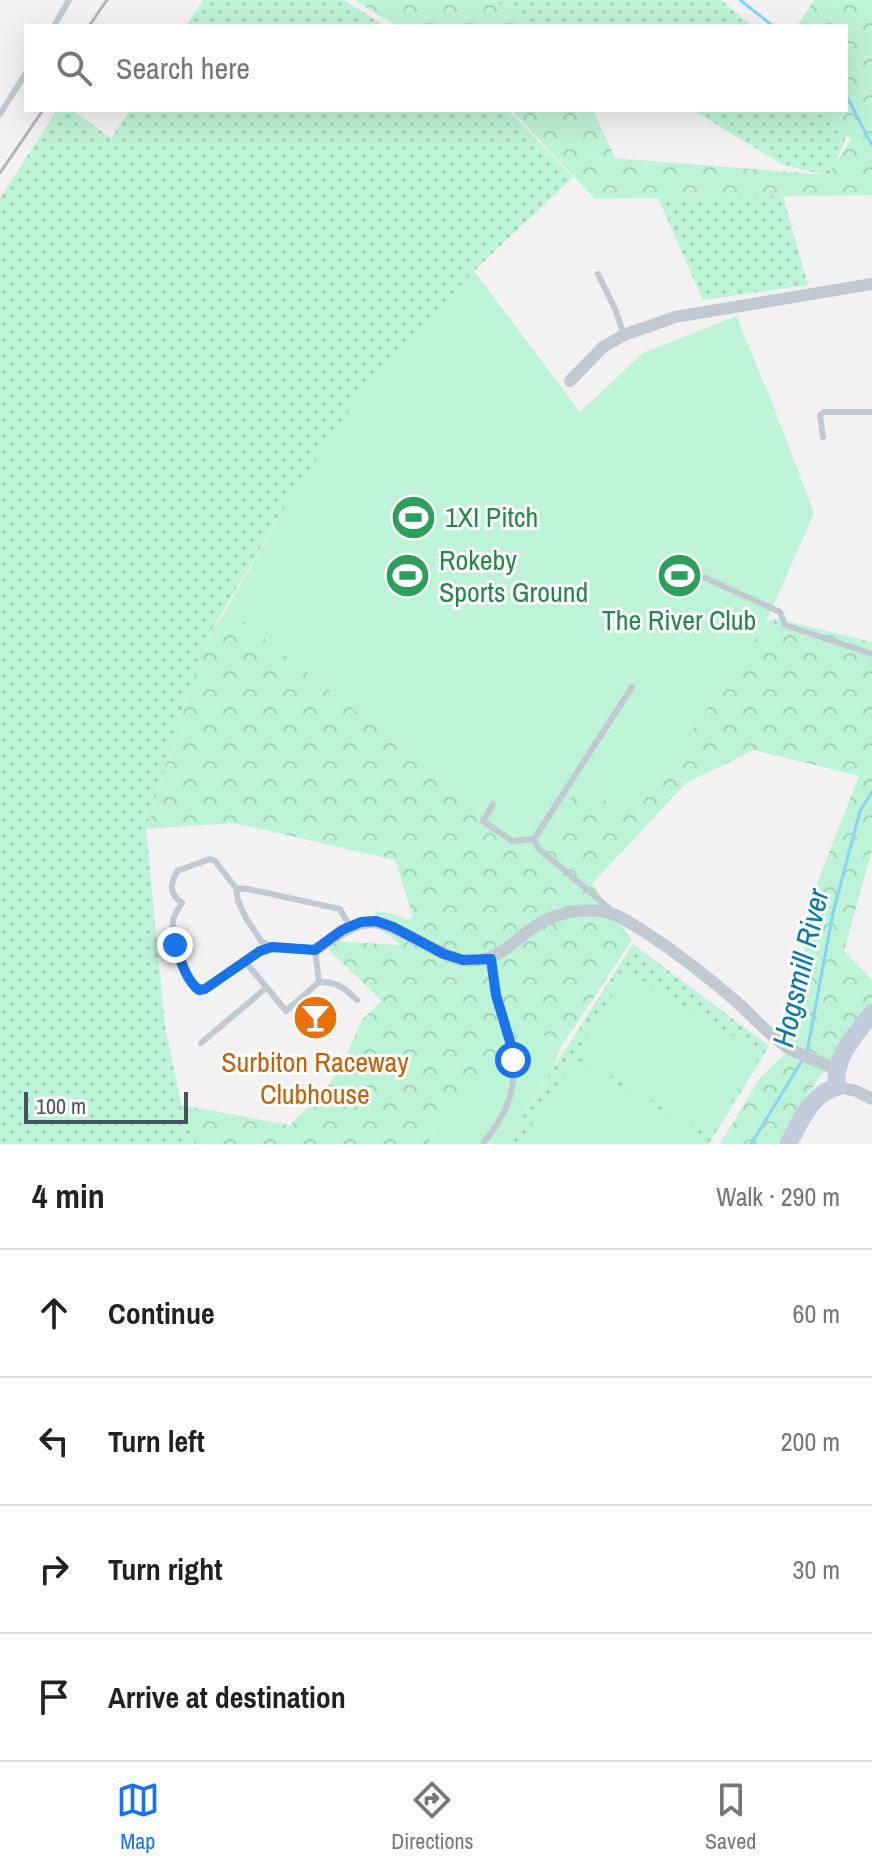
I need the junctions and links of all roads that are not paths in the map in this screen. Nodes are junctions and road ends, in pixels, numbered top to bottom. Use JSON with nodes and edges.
{"nodes":[{"id":1,"x":69,"y":0,"type":"edge"},
{"id":2,"x":55,"y":24,"type":"edge"},
{"id":3,"x":24,"y":76,"type":"edge"},
{"id":4,"x":0,"y":114,"type":"edge"},
{"id":5,"x":598,"y":274,"type":"dead end"},
{"id":6,"x":872,"y":284,"type":"edge"},
{"id":7,"x":624,"y":335,"type":"junction"},
{"id":8,"x":570,"y":381,"type":"dead end"},
{"id":9,"x":872,"y":412,"type":"edge"},
{"id":10,"x":823,"y":437,"type":"dead end"},
{"id":11,"x":677,"y":565,"type":"dead end"},
{"id":12,"x":872,"y":654,"type":"edge"},
{"id":13,"x":632,"y":687,"type":"dead end"},
{"id":14,"x":493,"y":804,"type":"dead end"},
{"id":15,"x":534,"y":839,"type":"junction"},
{"id":16,"x":236,"y":888,"type":"junction"},
{"id":17,"x":616,"y":914,"type":"junction"},
{"id":18,"x":350,"y":927,"type":"junction"},
{"id":19,"x":272,"y":947,"type":"junction"},
{"id":20,"x":315,"y":950,"type":"junction"},
{"id":21,"x":491,"y":959,"type":"junction"},
{"id":22,"x":245,"y":961,"type":"junction"},
{"id":23,"x":319,"y":982,"type":"junction"},
{"id":24,"x":266,"y":988,"type":"junction"},
{"id":25,"x":357,"y":1000,"type":"dead end"},
{"id":26,"x":872,"y":1013,"type":"edge"},
{"id":27,"x":201,"y":1043,"type":"dead end"},
{"id":28,"x":831,"y":1073,"type":"junction"},
{"id":29,"x":872,"y":1099,"type":"edge"},
{"id":30,"x":484,"y":1142,"type":"edge"},
{"id":31,"x":788,"y":1144,"type":"edge"}],
"edges":[{"from":1,"to":2,"type":"lane"},
{"from":3,"to":4,"type":"lane"},
{"from":5,"to":7,"type":"lane"},
{"from":6,"to":7,"type":"street"},
{"from":7,"to":8,"type":"street"},
{"from":9,"to":10,"type":"lane"},
{"from":11,"to":12,"type":"lane"},
{"from":13,"to":15,"type":"lane"},
{"from":14,"to":15,"type":"lane"},
{"from":15,"to":17,"type":"lane"},
{"from":16,"to":18,"type":"lane"},
{"from":16,"to":19,"type":"lane"},
{"from":16,"to":22,"type":"lane"},
{"from":17,"to":21,"type":"street"},
{"from":17,"to":28,"type":"street"},
{"from":18,"to":20,"type":"street"},
{"from":18,"to":21,"type":"street"},
{"from":19,"to":20,"type":"lane"},
{"from":19,"to":22,"type":"lane"},
{"from":20,"to":23,"type":"lane"},
{"from":21,"to":30,"type":"lane"},
{"from":22,"to":24,"type":"lane"},
{"from":23,"to":24,"type":"lane"},
{"from":23,"to":25,"type":"lane"},
{"from":24,"to":27,"type":"lane"},
{"from":26,"to":28,"type":"main road"},
{"from":28,"to":29,"type":"street"},
{"from":28,"to":31,"type":"main road"}]}
